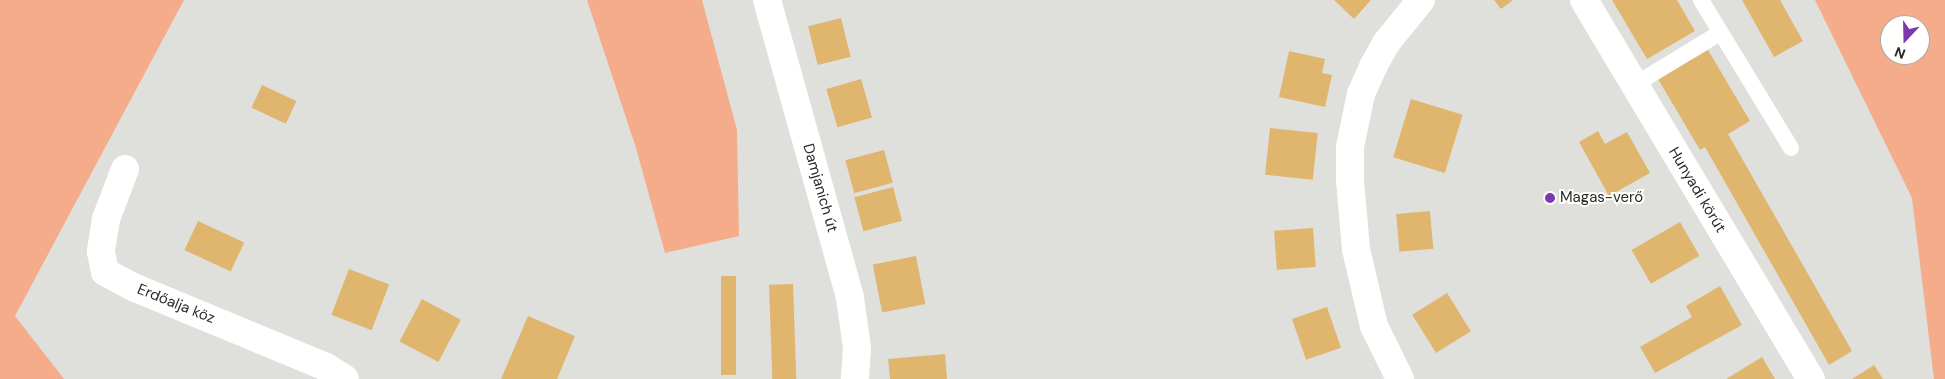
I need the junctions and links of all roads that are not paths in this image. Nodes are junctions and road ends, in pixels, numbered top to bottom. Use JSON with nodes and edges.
{"nodes":[{"id":1,"x":767,"y":0,"type":"edge"},
{"id":2,"x":1421,"y":0,"type":"edge"},
{"id":3,"x":1584,"y":0,"type":"edge"},
{"id":4,"x":1701,"y":0,"type":"edge"},
{"id":5,"x":1720,"y":32,"type":"junction"},
{"id":6,"x":1634,"y":85,"type":"junction"},
{"id":7,"x":1791,"y":148,"type":"dead end"},
{"id":8,"x":125,"y":169,"type":"dead end"},
{"id":9,"x":345,"y":379,"type":"edge"},
{"id":10,"x":855,"y":379,"type":"edge"},
{"id":11,"x":1400,"y":379,"type":"edge"},
{"id":12,"x":1811,"y":379,"type":"edge"}],
"edges":[{"from":1,"to":10,"type":"street","name":"Damjanich út"},
{"from":2,"to":11,"type":"street"},
{"from":3,"to":6,"type":"street","name":"Hunyadi körút"},
{"from":4,"to":5,"type":"lane"},
{"from":5,"to":6,"type":"lane"},
{"from":5,"to":7,"type":"lane"},
{"from":6,"to":12,"type":"street","name":"Hunyadi körút"},
{"from":8,"to":9,"type":"street","name":"Erdőalja köz"}]}
